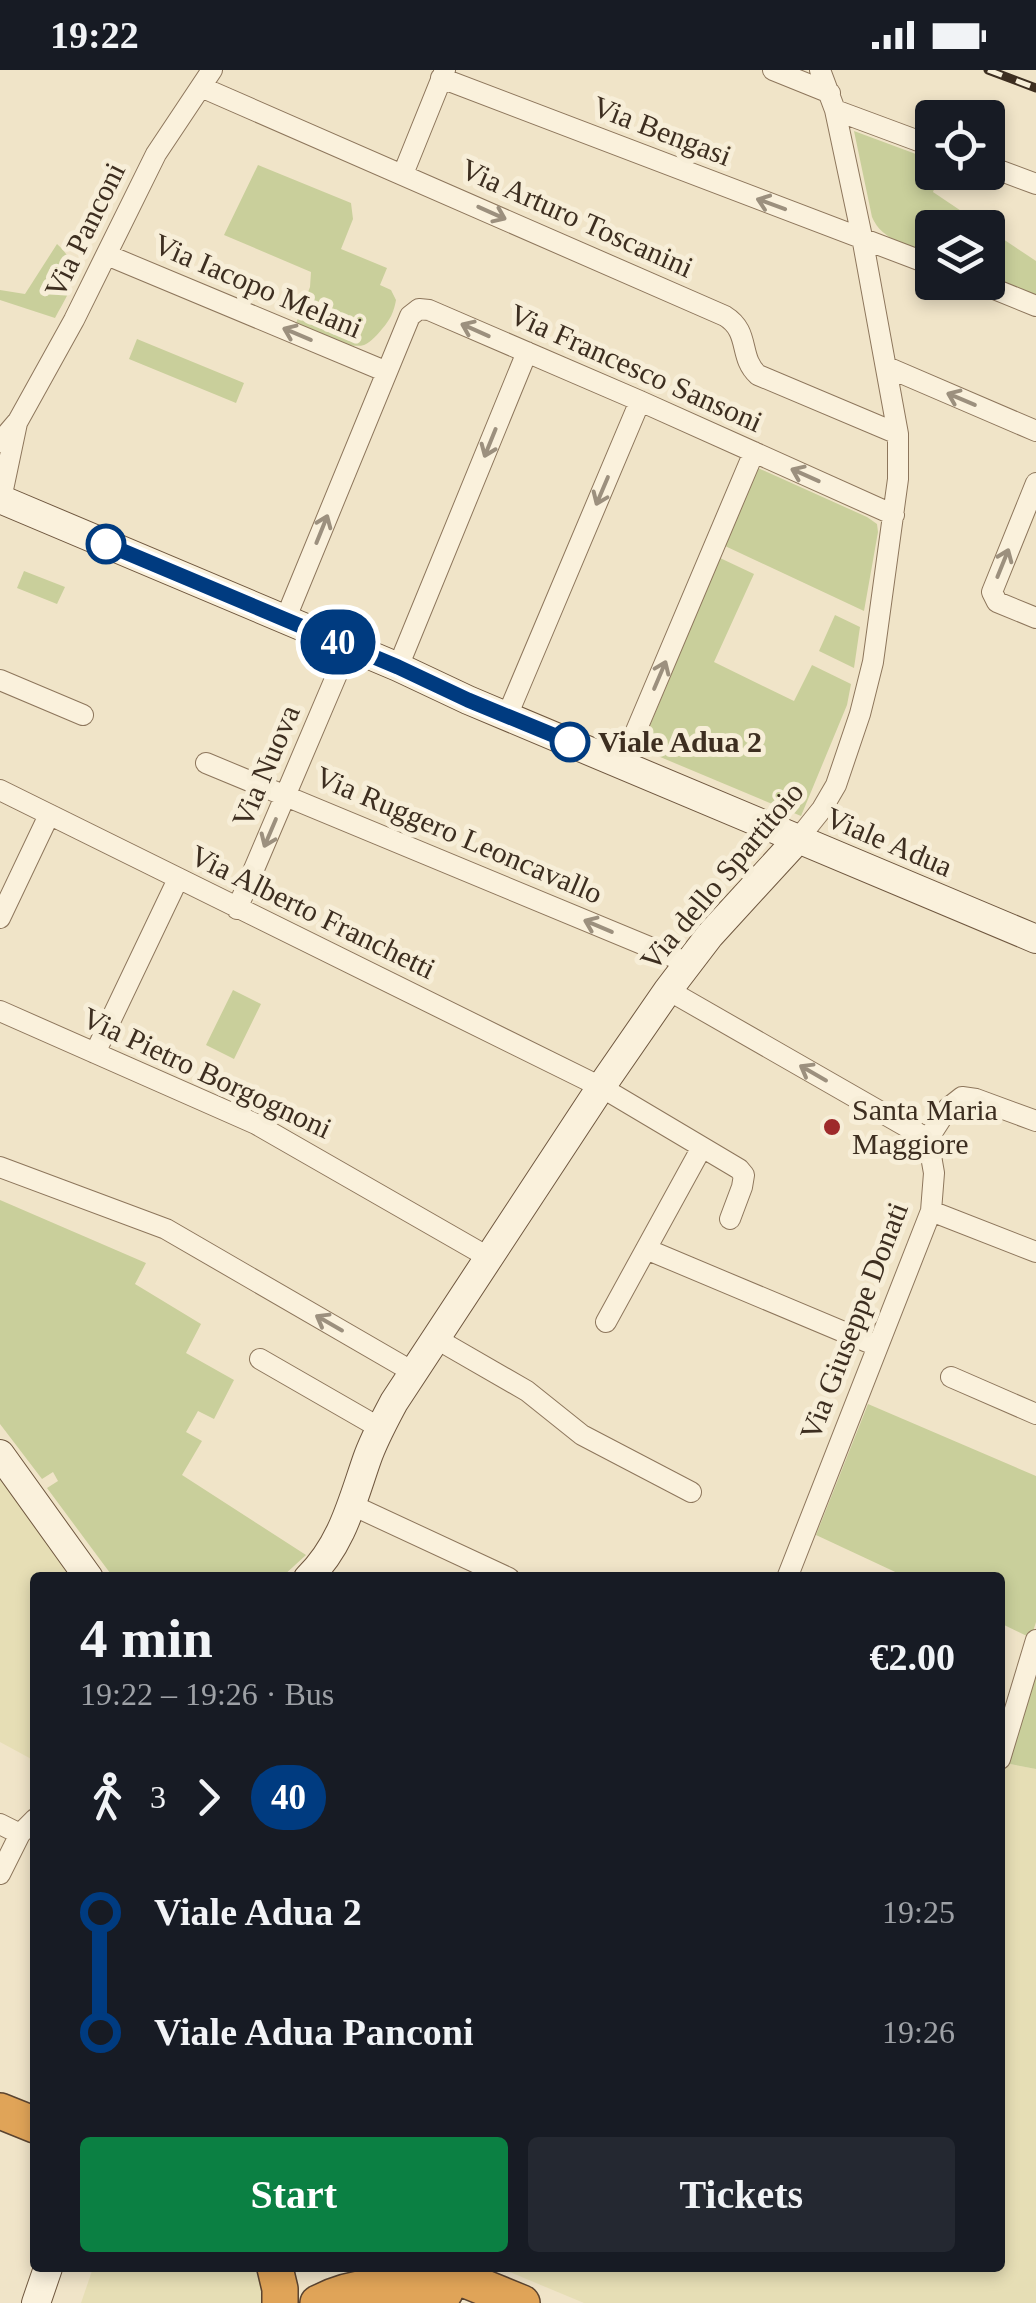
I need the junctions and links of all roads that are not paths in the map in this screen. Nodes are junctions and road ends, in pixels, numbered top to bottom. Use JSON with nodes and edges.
{"nodes":[{"id":1,"x":820,"y":70,"type":"edge"},
{"id":2,"x":782,"y":71,"type":"edge"},
{"id":3,"x":443,"y":74,"type":"edge"},
{"id":4,"x":207,"y":78,"type":"edge"},
{"id":5,"x":833,"y":102,"type":"junction"},
{"id":6,"x":915,"y":138,"type":"edge"},
{"id":7,"x":1005,"y":172,"type":"edge"},
{"id":8,"x":402,"y":174,"type":"junction"},
{"id":9,"x":1036,"y":184,"type":"edge"},
{"id":10,"x":862,"y":237,"type":"junction"},
{"id":11,"x":107,"y":255,"type":"junction"},
{"id":12,"x":915,"y":258,"type":"edge"},
{"id":13,"x":1005,"y":293,"type":"edge"},
{"id":14,"x":1036,"y":306,"type":"edge"},
{"id":15,"x":526,"y":352,"type":"junction"},
{"id":16,"x":886,"y":367,"type":"junction"},
{"id":17,"x":386,"y":372,"type":"junction"},
{"id":18,"x":640,"y":401,"type":"junction"},
{"id":19,"x":18,"y":422,"type":"junction"},
{"id":20,"x":1036,"y":431,"type":"edge"},
{"id":21,"x":898,"y":434,"type":"junction"},
{"id":22,"x":0,"y":442,"type":"edge"},
{"id":23,"x":754,"y":452,"type":"junction"},
{"id":24,"x":1036,"y":484,"type":"edge"},
{"id":25,"x":0,"y":499,"type":"edge"},
{"id":26,"x":894,"y":515,"type":"junction"},
{"id":27,"x":1036,"y":618,"type":"edge"},
{"id":28,"x":285,"y":620,"type":"junction"},
{"id":29,"x":349,"y":646,"type":"junction"},
{"id":30,"x":398,"y":667,"type":"junction"},
{"id":31,"x":0,"y":680,"type":"edge"},
{"id":32,"x":83,"y":715,"type":"dead end"},
{"id":33,"x":507,"y":716,"type":"junction"},
{"id":34,"x":206,"y":764,"type":"dead end"},
{"id":35,"x":622,"y":764,"type":"junction"},
{"id":36,"x":0,"y":790,"type":"edge"},
{"id":37,"x":286,"y":796,"type":"junction"},
{"id":38,"x":49,"y":815,"type":"junction"},
{"id":39,"x":798,"y":839,"type":"junction"},
{"id":40,"x":178,"y":880,"type":"junction"},
{"id":41,"x":6,"y":890,"type":"edge"},
{"id":42,"x":237,"y":909,"type":"junction"},
{"id":43,"x":0,"y":918,"type":"edge"},
{"id":44,"x":1036,"y":939,"type":"edge"},
{"id":45,"x":688,"y":963,"type":"junction"},
{"id":46,"x":668,"y":990,"type":"junction"},
{"id":47,"x":0,"y":1011,"type":"edge"},
{"id":48,"x":95,"y":1053,"type":"junction"},
{"id":49,"x":601,"y":1087,"type":"junction"},
{"id":50,"x":1036,"y":1121,"type":"edge"},
{"id":51,"x":928,"y":1139,"type":"junction"},
{"id":52,"x":702,"y":1147,"type":"junction"},
{"id":53,"x":0,"y":1167,"type":"edge"},
{"id":54,"x":931,"y":1210,"type":"junction"},
{"id":55,"x":730,"y":1220,"type":"dead end"},
{"id":56,"x":646,"y":1250,"type":"junction"},
{"id":57,"x":1036,"y":1252,"type":"edge"},
{"id":58,"x":488,"y":1257,"type":"junction"},
{"id":59,"x":606,"y":1322,"type":"dead end"},
{"id":60,"x":435,"y":1338,"type":"junction"},
{"id":61,"x":877,"y":1346,"type":"junction"},
{"id":62,"x":260,"y":1359,"type":"dead end"},
{"id":63,"x":413,"y":1372,"type":"junction"},
{"id":64,"x":951,"y":1377,"type":"dead end"},
{"id":65,"x":1036,"y":1414,"type":"edge"},
{"id":66,"x":380,"y":1428,"type":"junction"},
{"id":67,"x":0,"y":1454,"type":"edge"},
{"id":68,"x":692,"y":1492,"type":"dead end"},
{"id":69,"x":352,"y":1504,"type":"junction"},
{"id":70,"x":85,"y":1572,"type":"edge"},
{"id":71,"x":313,"y":1572,"type":"edge"},
{"id":72,"x":496,"y":1572,"type":"edge"},
{"id":73,"x":789,"y":1572,"type":"edge"},
{"id":74,"x":1036,"y":1640,"type":"edge"},
{"id":75,"x":1005,"y":1742,"type":"edge"},
{"id":76,"x":0,"y":1824,"type":"edge"},
{"id":77,"x":30,"y":1824,"type":"edge"},
{"id":78,"x":20,"y":1834,"type":"junction"},
{"id":79,"x":0,"y":1874,"type":"edge"},
{"id":80,"x":0,"y":2090,"type":"edge"},
{"id":81,"x":30,"y":2102,"type":"edge"},
{"id":82,"x":0,"y":2111,"type":"edge"},
{"id":83,"x":30,"y":2123,"type":"edge"},
{"id":84,"x":47,"y":2272,"type":"edge"},
{"id":85,"x":276,"y":2272,"type":"edge"},
{"id":86,"x":408,"y":2272,"type":"edge"},
{"id":87,"x":447,"y":2280,"type":"edge"},
{"id":88,"x":36,"y":2303,"type":"edge"},
{"id":89,"x":280,"y":2303,"type":"edge"},
{"id":90,"x":318,"y":2303,"type":"edge"},
{"id":91,"x":522,"y":2303,"type":"edge"}],
"edges":[{"from":1,"to":5,"type":"street","name":"Via dello Spartitoio"},
{"from":2,"to":5,"type":"street"},
{"from":3,"to":8,"type":"street"},
{"from":10,"to":3,"type":"street","name":"Via Bengasi","one_way":true},
{"from":4,"to":8,"type":"street","name":"Via Arturo Toscanini"},
{"from":4,"to":11,"type":"street","name":"Via Panconi"},
{"from":5,"to":6,"type":"street"},
{"from":5,"to":10,"type":"street","name":"Via dello Spartitoio"},
{"from":7,"to":9,"type":"street"},
{"from":8,"to":21,"type":"street","name":"Via Arturo Toscanini","one_way":true},
{"from":10,"to":12,"type":"street","name":"Via Bengasi"},
{"from":10,"to":16,"type":"street","name":"Via dello Spartitoio"},
{"from":17,"to":11,"type":"street","name":"Via Iacopo Melani","one_way":true},
{"from":11,"to":19,"type":"street","name":"Via Panconi"},
{"from":13,"to":14,"type":"street"},
{"from":15,"to":17,"type":"street","name":"Via Francesco Sansoni","one_way":true},
{"from":15,"to":18,"type":"street","name":"Via Francesco Sansoni"},
{"from":15,"to":30,"type":"street","one_way":true},
{"from":20,"to":16,"type":"street","one_way":true},
{"from":16,"to":21,"type":"street","name":"Via dello Spartitoio"},
{"from":28,"to":17,"type":"street","one_way":true},
{"from":18,"to":23,"type":"street","name":"Via Francesco Sansoni"},
{"from":18,"to":33,"type":"street","one_way":true},
{"from":19,"to":22,"type":"street","name":"Via Panconi"},
{"from":19,"to":25,"type":"street","name":"Via Panconi"},
{"from":21,"to":26,"type":"street","name":"Via dello Spartitoio"},
{"from":26,"to":23,"type":"street","name":"Via Francesco Sansoni","one_way":true},
{"from":35,"to":23,"type":"street","one_way":true},
{"from":27,"to":24,"type":"street","one_way":true},
{"from":25,"to":28,"type":"main road","name":"Viale Adua"},
{"from":26,"to":39,"type":"street","name":"Via dello Spartitoio"},
{"from":28,"to":29,"type":"main road","name":"Viale Adua"},
{"from":29,"to":30,"type":"main road","name":"Viale Adua"},
{"from":29,"to":37,"type":"street","name":"Via Nuova"},
{"from":30,"to":33,"type":"main road","name":"Viale Adua"},
{"from":31,"to":32,"type":"street"},
{"from":33,"to":35,"type":"main road","name":"Viale Adua"},
{"from":34,"to":37,"type":"street","name":"Via Ruggero Leoncavallo"},
{"from":35,"to":39,"type":"main road","name":"Viale Adua"},
{"from":36,"to":38,"type":"street","name":"Via Alberto Franchetti"},
{"from":37,"to":42,"type":"street","name":"Via Nuova","one_way":true},
{"from":45,"to":37,"type":"street","name":"Via Ruggero Leoncavallo","one_way":true},
{"from":38,"to":40,"type":"street","name":"Via Alberto Franchetti"},
{"from":38,"to":41,"type":"street"},
{"from":39,"to":44,"type":"main road","name":"Viale Adua"},
{"from":39,"to":45,"type":"main road","name":"Via dello Spartitoio"},
{"from":40,"to":42,"type":"street","name":"Via Alberto Franchetti"},
{"from":40,"to":48,"type":"street"},
{"from":41,"to":43,"type":"street"},
{"from":42,"to":49,"type":"street","name":"Via Alberto Franchetti"},
{"from":45,"to":46,"type":"main road","name":"Via dello Spartitoio"},
{"from":46,"to":49,"type":"main road","name":"Via dello Spartitoio"},
{"from":51,"to":46,"type":"street","one_way":true},
{"from":47,"to":48,"type":"street","name":"Via Pietro Borgognoni"},
{"from":48,"to":58,"type":"street","name":"Via Pietro Borgognoni"},
{"from":49,"to":52,"type":"street","name":"Via Alberto Franchetti"},
{"from":49,"to":58,"type":"main road","name":"Via dello Spartitoio"},
{"from":50,"to":51,"type":"street"},
{"from":51,"to":54,"type":"street","name":"Via Giuseppe Donati"},
{"from":52,"to":55,"type":"street","name":"Via Alberto Franchetti"},
{"from":52,"to":56,"type":"street"},
{"from":63,"to":53,"type":"street","one_way":true},
{"from":54,"to":57,"type":"street"},
{"from":54,"to":61,"type":"street","name":"Via Giuseppe Donati"},
{"from":56,"to":59,"type":"street"},
{"from":56,"to":61,"type":"street"},
{"from":58,"to":60,"type":"main road","name":"Via dello Spartitoio"},
{"from":60,"to":63,"type":"main road","name":"Via dello Spartitoio"},
{"from":60,"to":68,"type":"street"},
{"from":61,"to":73,"type":"street","name":"Via Giuseppe Donati"},
{"from":62,"to":66,"type":"street"},
{"from":63,"to":66,"type":"main road","name":"Via dello Spartitoio"},
{"from":64,"to":65,"type":"street"},
{"from":66,"to":69,"type":"main road","name":"Via dello Spartitoio"},
{"from":67,"to":70,"type":"main road"},
{"from":69,"to":71,"type":"main road","name":"Via dello Spartitoio"},
{"from":69,"to":72,"type":"street"},
{"from":74,"to":75,"type":"street"},
{"from":76,"to":78,"type":"street"},
{"from":77,"to":78,"type":"street"},
{"from":78,"to":79,"type":"street"},
{"from":80,"to":81,"type":"highway"},
{"from":82,"to":83,"type":"highway"},
{"from":84,"to":88,"type":"main road"},
{"from":85,"to":89,"type":"highway"},
{"from":86,"to":87,"type":"highway"},
{"from":87,"to":90,"type":"highway"},
{"from":87,"to":91,"type":"highway"}]}
